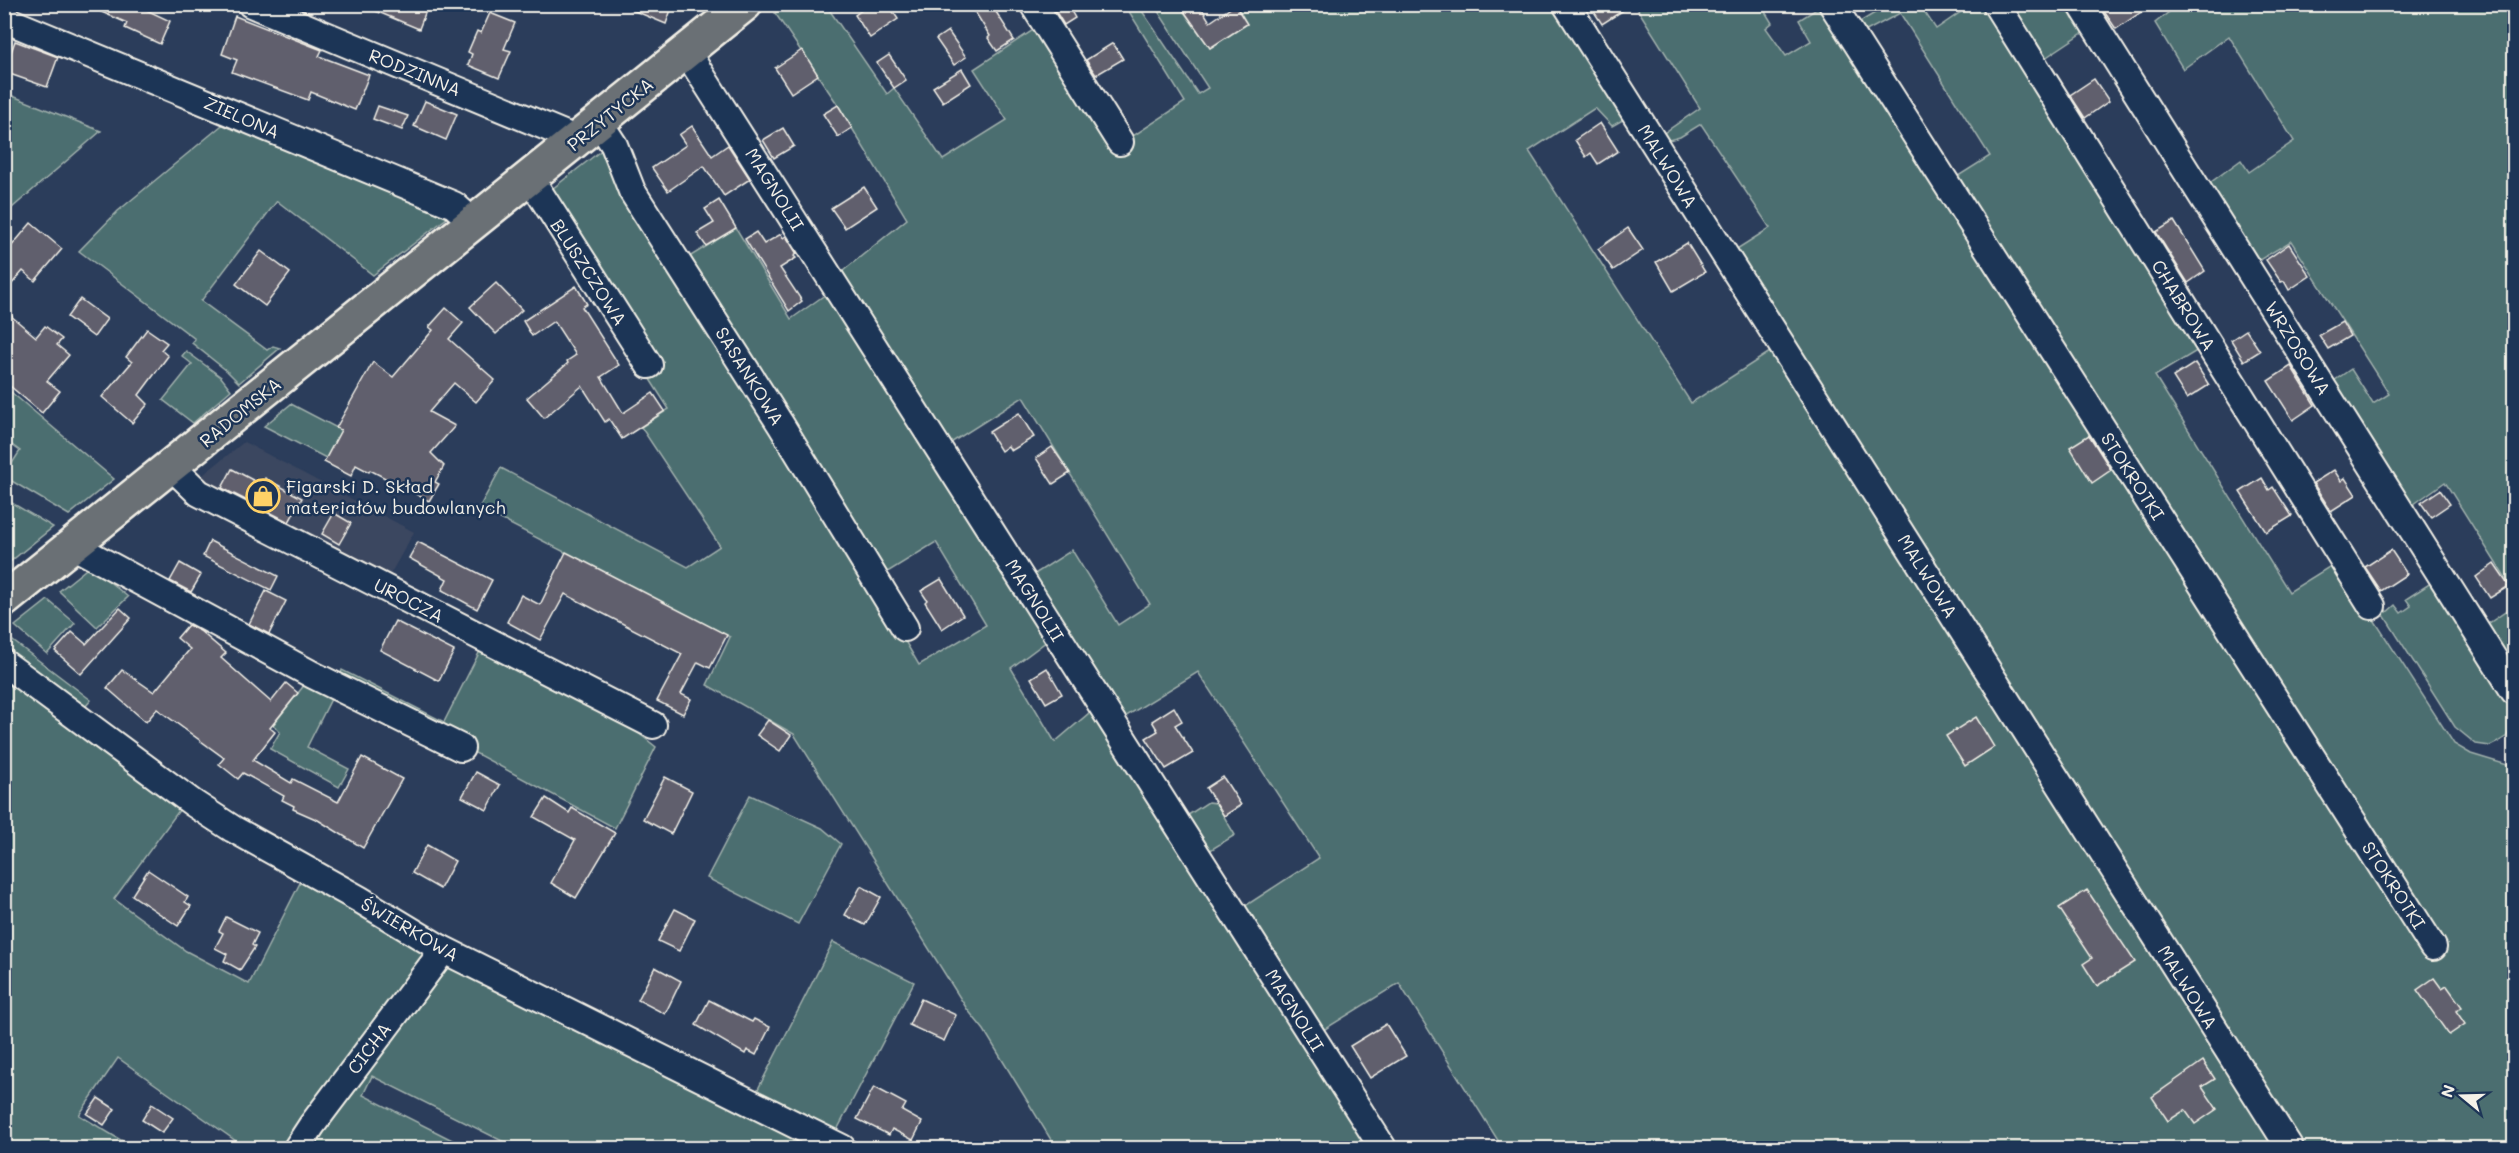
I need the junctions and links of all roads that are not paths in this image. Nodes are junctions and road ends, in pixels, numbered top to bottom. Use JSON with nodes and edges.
{"nodes":[{"id":1,"x":251,"y":4,"type":"edge"},
{"id":2,"x":745,"y":4,"type":"edge"},
{"id":3,"x":1033,"y":4,"type":"edge"},
{"id":4,"x":1566,"y":4,"type":"edge"},
{"id":5,"x":1832,"y":4,"type":"edge"},
{"id":6,"x":1996,"y":4,"type":"edge"},
{"id":7,"x":2082,"y":4,"type":"edge"},
{"id":8,"x":4,"y":19,"type":"edge"},
{"id":9,"x":687,"y":51,"type":"junction"},
{"id":10,"x":589,"y":131,"type":"junction"},
{"id":11,"x":1120,"y":142,"type":"dead end"},
{"id":12,"x":530,"y":178,"type":"junction"},
{"id":13,"x":474,"y":223,"type":"junction"},
{"id":14,"x":649,"y":365,"type":"dead end"},
{"id":15,"x":172,"y":467,"type":"junction"},
{"id":16,"x":74,"y":546,"type":"junction"},
{"id":17,"x":4,"y":600,"type":"edge"},
{"id":18,"x":2372,"y":606,"type":"dead end"},
{"id":19,"x":904,"y":628,"type":"dead end"},
{"id":20,"x":4,"y":663,"type":"edge"},
{"id":21,"x":2514,"y":691,"type":"edge"},
{"id":22,"x":653,"y":724,"type":"dead end"},
{"id":23,"x":461,"y":748,"type":"dead end"},
{"id":24,"x":2433,"y":947,"type":"dead end"},
{"id":25,"x":440,"y":948,"type":"junction"},
{"id":26,"x":297,"y":1149,"type":"edge"},
{"id":27,"x":842,"y":1149,"type":"edge"},
{"id":28,"x":1383,"y":1149,"type":"edge"},
{"id":29,"x":2290,"y":1149,"type":"edge"}],
"edges":[{"from":1,"to":10,"type":"street","name":"RODZINNA"},
{"from":2,"to":9,"type":"main road","name":"PRZYTYCKA"},
{"from":3,"to":11,"type":"street"},
{"from":4,"to":29,"type":"street","name":"MALWOWA"},
{"from":5,"to":24,"type":"street","name":"STOKROTKI"},
{"from":6,"to":18,"type":"street","name":"CHABROWA"},
{"from":7,"to":21,"type":"street","name":"WRZOSOWA"},
{"from":8,"to":13,"type":"street","name":"ZIELONA"},
{"from":9,"to":10,"type":"main road","name":"PRZYTYCKA"},
{"from":9,"to":28,"type":"street","name":"MAGNOLII"},
{"from":10,"to":12,"type":"main road","name":"PRZYTYCKA"},
{"from":10,"to":19,"type":"street","name":"SASANKOWA"},
{"from":12,"to":13,"type":"main road","name":"PRZYTYCKA"},
{"from":12,"to":14,"type":"street","name":"BLUSZCZOWA"},
{"from":13,"to":15,"type":"main road","name":"RADOMSKA"},
{"from":15,"to":16,"type":"main road","name":"RADOMSKA"},
{"from":15,"to":22,"type":"street","name":"UROCZA"},
{"from":16,"to":17,"type":"main road","name":"RADOMSKA"},
{"from":16,"to":23,"type":"street"},
{"from":20,"to":25,"type":"street","name":"ŚWIERKOWA"},
{"from":25,"to":26,"type":"street","name":"CICHA"},
{"from":25,"to":27,"type":"street","name":"ŚWIERKOWA"}]}
